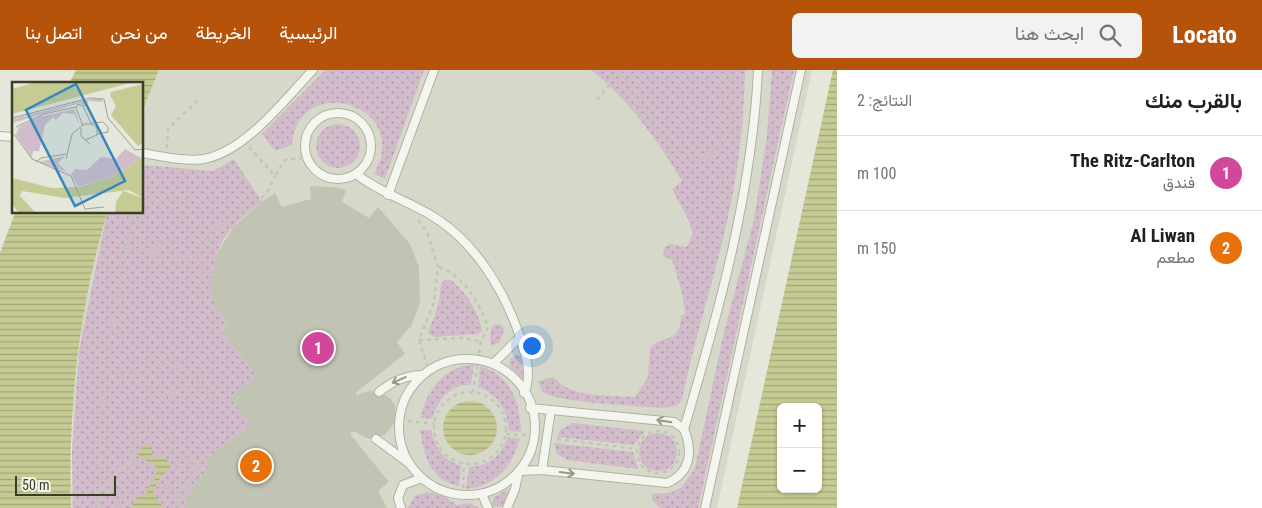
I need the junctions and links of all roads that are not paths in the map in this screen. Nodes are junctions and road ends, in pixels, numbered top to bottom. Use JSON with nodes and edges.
{"nodes":[{"id":1,"x":313,"y":70,"type":"edge"},
{"id":2,"x":434,"y":70,"type":"edge"},
{"id":3,"x":758,"y":70,"type":"edge"},
{"id":4,"x":801,"y":70,"type":"edge"},
{"id":5,"x":144,"y":153,"type":"edge"},
{"id":6,"x":356,"y":174,"type":"junction"},
{"id":7,"x":388,"y":195,"type":"junction"},
{"id":8,"x":520,"y":337,"type":"junction"},
{"id":9,"x":494,"y":363,"type":"junction"},
{"id":10,"x":421,"y":375,"type":"junction"},
{"id":11,"x":379,"y":392,"type":"dead end"},
{"id":12,"x":524,"y":393,"type":"junction"},
{"id":13,"x":530,"y":408,"type":"junction"},
{"id":14,"x":551,"y":410,"type":"junction"},
{"id":15,"x":684,"y":429,"type":"junction"},
{"id":16,"x":376,"y":439,"type":"dead end"},
{"id":17,"x":413,"y":466,"type":"junction"},
{"id":18,"x":542,"y":470,"type":"junction"},
{"id":19,"x":519,"y":471,"type":"junction"},
{"id":20,"x":422,"y":478,"type":"junction"},
{"id":21,"x":482,"y":494,"type":"junction"},
{"id":22,"x":401,"y":508,"type":"edge"},
{"id":23,"x":488,"y":508,"type":"edge"},
{"id":24,"x":507,"y":508,"type":"edge"},
{"id":25,"x":705,"y":508,"type":"edge"}],
"edges":[{"from":1,"to":5,"type":"lane"},
{"from":2,"to":7,"type":"lane"},
{"from":3,"to":15,"type":"lane"},
{"from":4,"to":25,"type":"lane"},
{"from":6,"to":6,"type":"lane"},
{"from":6,"to":7,"type":"lane"},
{"from":7,"to":8,"type":"lane"},
{"from":8,"to":9,"type":"lane"},
{"from":8,"to":12,"type":"lane"},
{"from":9,"to":10,"type":"lane"},
{"from":9,"to":12,"type":"lane"},
{"from":10,"to":11,"type":"lane","one_way":true},
{"from":10,"to":17,"type":"lane"},
{"from":12,"to":13,"type":"lane"},
{"from":13,"to":14,"type":"lane"},
{"from":13,"to":19,"type":"lane"},
{"from":15,"to":14,"type":"lane","one_way":true},
{"from":14,"to":18,"type":"lane"},
{"from":18,"to":15,"type":"lane","one_way":true},
{"from":16,"to":17,"type":"lane"},
{"from":17,"to":20,"type":"lane"},
{"from":18,"to":19,"type":"lane"},
{"from":19,"to":21,"type":"lane"},
{"from":19,"to":24,"type":"lane"},
{"from":20,"to":21,"type":"lane"},
{"from":20,"to":22,"type":"lane"},
{"from":21,"to":23,"type":"lane"}]}
